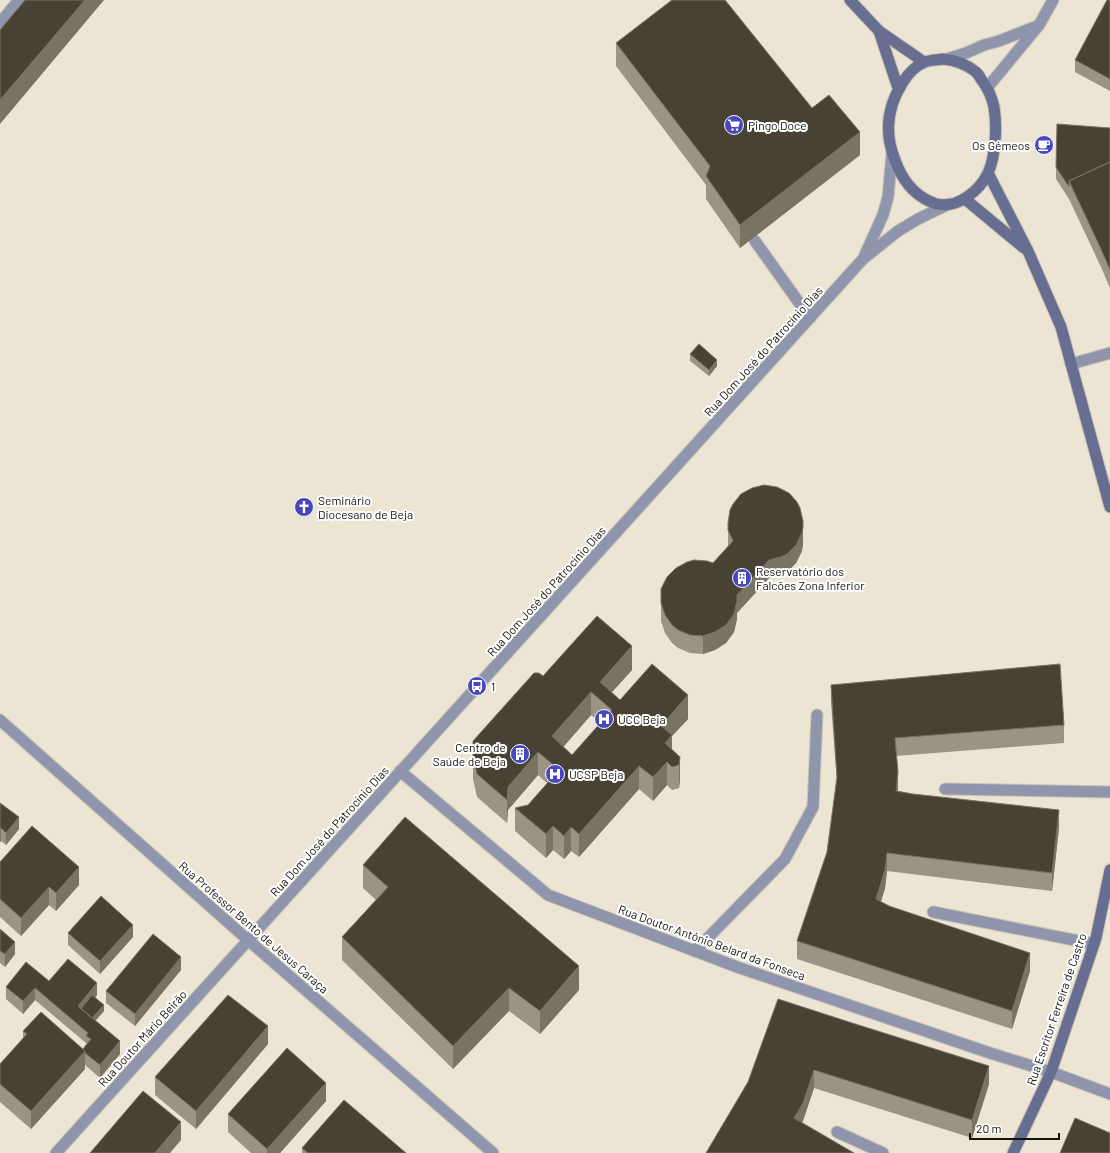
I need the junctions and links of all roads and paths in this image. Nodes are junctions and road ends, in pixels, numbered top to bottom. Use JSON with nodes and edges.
{"nodes":[{"id":1,"x":19,"y":0,"type":"edge"},
{"id":2,"x":850,"y":0,"type":"edge"},
{"id":3,"x":1052,"y":0,"type":"edge"},
{"id":4,"x":0,"y":23,"type":"edge"},
{"id":5,"x":1039,"y":25,"type":"junction"},
{"id":6,"x":878,"y":31,"type":"junction"},
{"id":7,"x":947,"y":59,"type":"junction"},
{"id":8,"x":924,"y":62,"type":"junction"},
{"id":9,"x":898,"y":88,"type":"junction"},
{"id":10,"x":987,"y":88,"type":"junction"},
{"id":11,"x":892,"y":153,"type":"junction"},
{"id":12,"x":988,"y":173,"type":"junction"},
{"id":13,"x":965,"y":200,"type":"junction"},
{"id":14,"x":949,"y":204,"type":"junction"},
{"id":15,"x":755,"y":240,"type":"edge"},
{"id":16,"x":1028,"y":251,"type":"junction"},
{"id":17,"x":863,"y":259,"type":"junction"},
{"id":18,"x":810,"y":318,"type":"junction"},
{"id":19,"x":1110,"y":353,"type":"edge"},
{"id":20,"x":1071,"y":364,"type":"junction"},
{"id":21,"x":1110,"y":507,"type":"edge"},
{"id":22,"x":817,"y":715,"type":"dead end"},
{"id":23,"x":0,"y":720,"type":"edge"},
{"id":24,"x":400,"y":772,"type":"junction"},
{"id":25,"x":945,"y":789,"type":"dead end"},
{"id":26,"x":1110,"y":792,"type":"edge"},
{"id":27,"x":1110,"y":870,"type":"edge"},
{"id":28,"x":933,"y":912,"type":"dead end"},
{"id":29,"x":248,"y":940,"type":"junction"},
{"id":30,"x":1094,"y":944,"type":"junction"},
{"id":31,"x":696,"y":951,"type":"junction"},
{"id":32,"x":1051,"y":1072,"type":"junction"},
{"id":33,"x":1110,"y":1094,"type":"edge"},
{"id":34,"x":837,"y":1132,"type":"dead end"},
{"id":35,"x":56,"y":1153,"type":"edge"},
{"id":36,"x":493,"y":1153,"type":"edge"},
{"id":37,"x":883,"y":1153,"type":"edge"},
{"id":38,"x":1013,"y":1153,"type":"edge"}],
"edges":[{"from":1,"to":4,"type":"street"},
{"from":2,"to":6,"type":"main road"},
{"from":3,"to":5,"type":"street"},
{"from":5,"to":7,"type":"street"},
{"from":5,"to":10,"type":"street"},
{"from":6,"to":8,"type":"main road"},
{"from":6,"to":9,"type":"main road"},
{"from":7,"to":8,"type":"main road"},
{"from":7,"to":10,"type":"main road"},
{"from":8,"to":9,"type":"main road"},
{"from":9,"to":11,"type":"main road"},
{"from":10,"to":12,"type":"main road"},
{"from":11,"to":14,"type":"main road"},
{"from":11,"to":17,"type":"street","name":"Rua Dom José do Patrocínio Dias"},
{"from":12,"to":13,"type":"main road"},
{"from":12,"to":16,"type":"main road"},
{"from":13,"to":14,"type":"main road"},
{"from":13,"to":16,"type":"main road"},
{"from":14,"to":17,"type":"street","name":"Rua Dom José do Patrocínio Dias"},
{"from":15,"to":18,"type":"street"},
{"from":16,"to":20,"type":"main road"},
{"from":17,"to":18,"type":"street","name":"Rua Dom José do Patrocínio Dias"},
{"from":18,"to":24,"type":"street","name":"Rua Dom José do Patrocínio Dias"},
{"from":19,"to":20,"type":"street"},
{"from":20,"to":21,"type":"main road"},
{"from":22,"to":31,"type":"street"},
{"from":23,"to":29,"type":"street","name":"Rua Professor Bento de Jesus Caraça"},
{"from":24,"to":29,"type":"street","name":"Rua Dom José do Patrocínio Dias"},
{"from":24,"to":31,"type":"street","name":"Rua Doutor António Belard da Fonseca"},
{"from":25,"to":26,"type":"street"},
{"from":27,"to":30,"type":"main road","name":"Rua Escritor Ferreira de Castro"},
{"from":28,"to":30,"type":"street"},
{"from":29,"to":35,"type":"street","name":"Rua Doutor Mário Beirão"},
{"from":29,"to":36,"type":"street","name":"Rua Professor Bento de Jesus Caraça"},
{"from":30,"to":32,"type":"main road","name":"Rua Escritor Ferreira de Castro"},
{"from":31,"to":32,"type":"street","name":"Rua Doutor António Belard da Fonseca"},
{"from":32,"to":33,"type":"street","name":"Rua Doutor António Belard da Fonseca"},
{"from":32,"to":38,"type":"main road","name":"Rua Escritor Ferreira de Castro"},
{"from":34,"to":37,"type":"street"}]}
